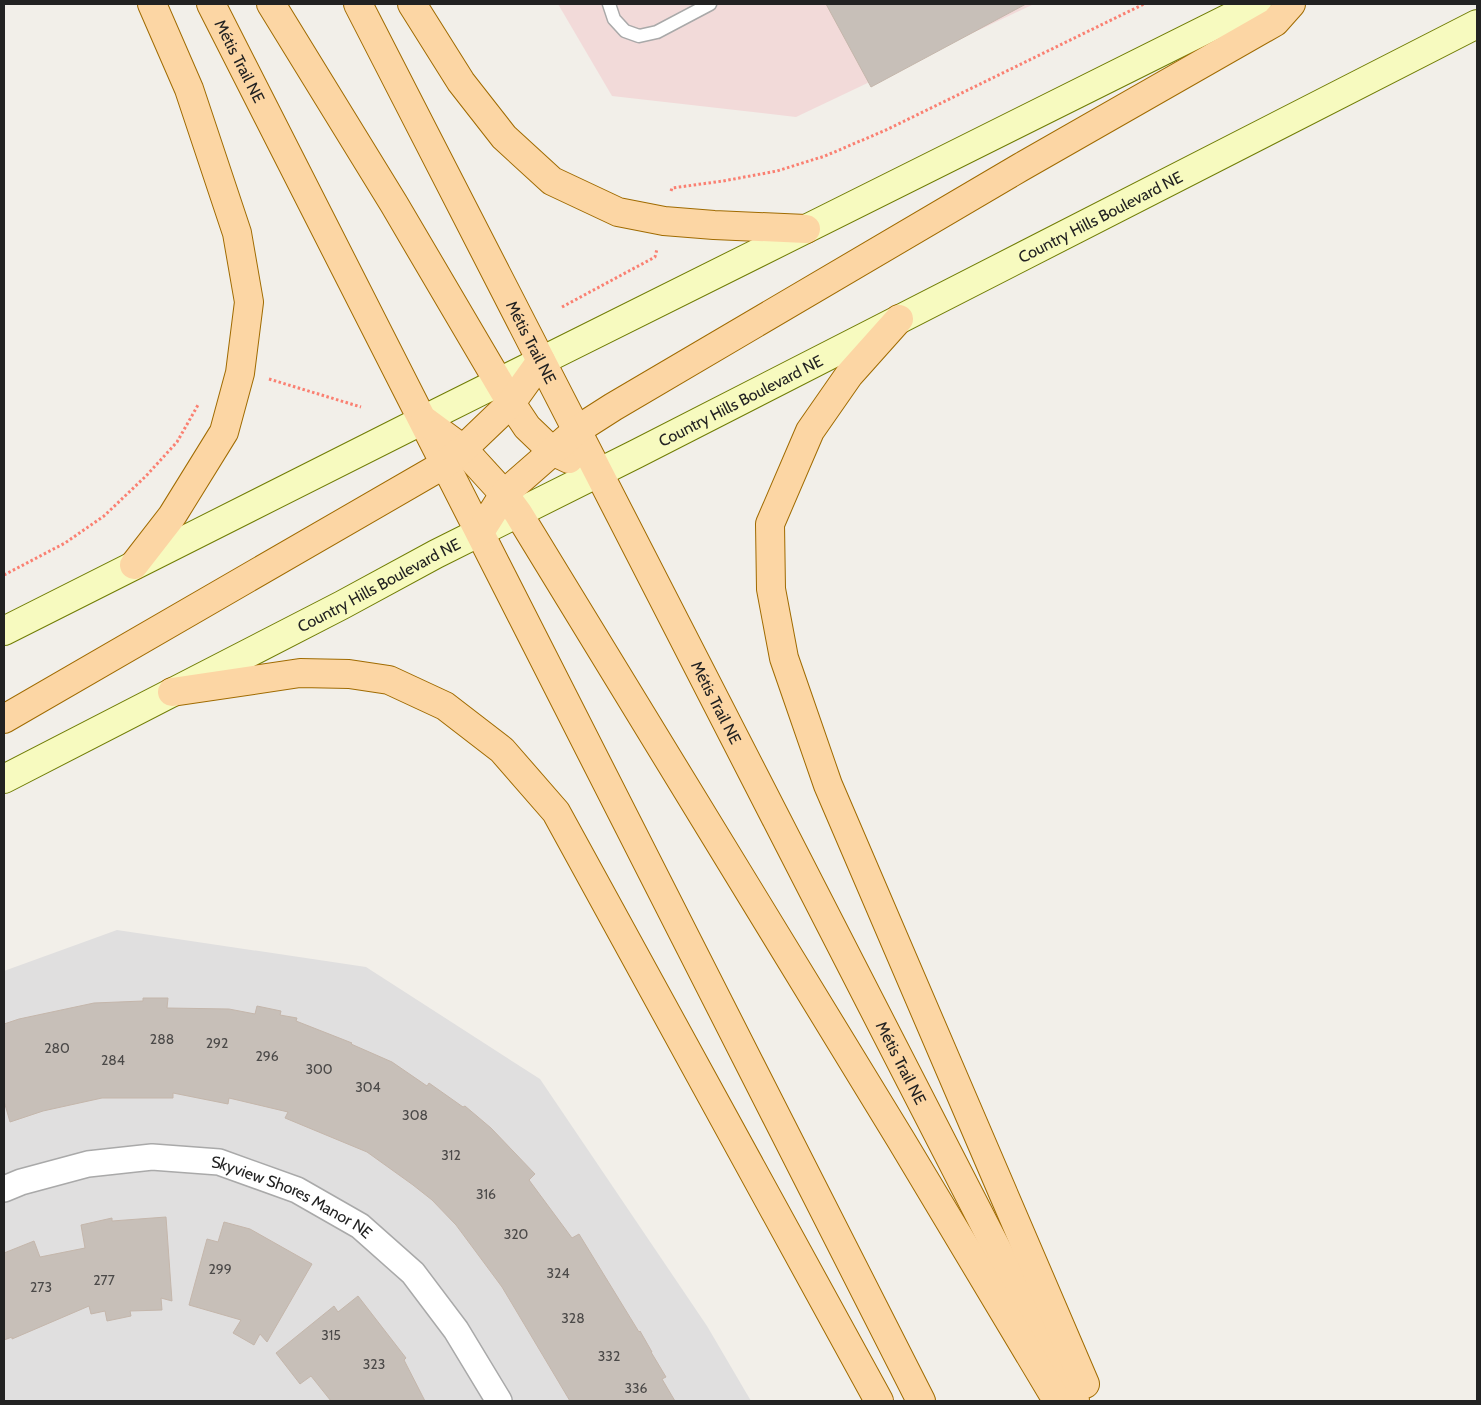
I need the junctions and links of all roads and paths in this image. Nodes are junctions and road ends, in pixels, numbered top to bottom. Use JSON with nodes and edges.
{"nodes":[{"id":1,"x":152,"y":4,"type":"edge"},
{"id":2,"x":211,"y":4,"type":"edge"},
{"id":3,"x":271,"y":4,"type":"edge"},
{"id":4,"x":358,"y":4,"type":"edge"},
{"id":5,"x":412,"y":4,"type":"edge"},
{"id":6,"x":609,"y":4,"type":"edge"},
{"id":7,"x":710,"y":4,"type":"edge"},
{"id":8,"x":1144,"y":4,"type":"edge"},
{"id":9,"x":1257,"y":4,"type":"edge"},
{"id":10,"x":1291,"y":4,"type":"edge"},
{"id":11,"x":1477,"y":24,"type":"edge"},
{"id":12,"x":670,"y":195,"type":"dead end"},
{"id":13,"x":806,"y":229,"type":"junction"},
{"id":14,"x":660,"y":241,"type":"dead end"},
{"id":15,"x":562,"y":307,"type":"dead end"},
{"id":16,"x":899,"y":319,"type":"junction"},
{"id":17,"x":541,"y":361,"type":"junction"},
{"id":18,"x":269,"y":379,"type":"dead end"},
{"id":19,"x":505,"y":393,"type":"junction"},
{"id":20,"x":199,"y":403,"type":"dead end"},
{"id":21,"x":362,"y":407,"type":"dead end"},
{"id":22,"x":423,"y":420,"type":"junction"},
{"id":23,"x":577,"y":430,"type":"junction"},
{"id":24,"x":552,"y":451,"type":"junction"},
{"id":25,"x":454,"y":456,"type":"junction"},
{"id":26,"x":599,"y":473,"type":"junction"},
{"id":27,"x":511,"y":503,"type":"junction"},
{"id":28,"x":480,"y":532,"type":"junction"},
{"id":29,"x":134,"y":565,"type":"junction"},
{"id":30,"x":4,"y":574,"type":"edge"},
{"id":31,"x":4,"y":631,"type":"edge"},
{"id":32,"x":172,"y":692,"type":"junction"},
{"id":33,"x":4,"y":719,"type":"edge"},
{"id":34,"x":4,"y":778,"type":"edge"},
{"id":35,"x":4,"y":1189,"type":"edge"},
{"id":36,"x":499,"y":1401,"type":"edge"},
{"id":37,"x":879,"y":1401,"type":"edge"},
{"id":38,"x":921,"y":1401,"type":"edge"},
{"id":39,"x":1058,"y":1401,"type":"edge"},
{"id":40,"x":1075,"y":1401,"type":"edge"},
{"id":41,"x":1092,"y":1401,"type":"edge"}],
"edges":[{"from":1,"to":29,"type":"main road"},
{"from":2,"to":22,"type":"main road","name":"Métis Trail NE"},
{"from":3,"to":19,"type":"main road"},
{"from":4,"to":17,"type":"main road","name":"Métis Trail NE"},
{"from":5,"to":13,"type":"main road"},
{"from":6,"to":7,"type":"lane"},
{"from":8,"to":12,"type":"path"},
{"from":9,"to":13,"type":"main road"},
{"from":10,"to":23,"type":"main road"},
{"from":11,"to":16,"type":"main road","name":"Country Hills Boulevard NE"},
{"from":13,"to":17,"type":"main road"},
{"from":14,"to":15,"type":"path"},
{"from":16,"to":26,"type":"main road","name":"Country Hills Boulevard NE"},
{"from":16,"to":41,"type":"main road"},
{"from":17,"to":19,"type":"main road"},
{"from":17,"to":23,"type":"main road","name":"Métis Trail NE"},
{"from":18,"to":21,"type":"path"},
{"from":19,"to":22,"type":"main road"},
{"from":19,"to":24,"type":"main road"},
{"from":19,"to":25,"type":"main road"},
{"from":20,"to":30,"type":"path"},
{"from":22,"to":25,"type":"main road"},
{"from":22,"to":29,"type":"main road"},
{"from":23,"to":24,"type":"main road"},
{"from":23,"to":26,"type":"main road","name":"Métis Trail NE"},
{"from":24,"to":26,"type":"main road"},
{"from":24,"to":27,"type":"main road"},
{"from":25,"to":27,"type":"main road"},
{"from":25,"to":28,"type":"main road"},
{"from":25,"to":33,"type":"main road"},
{"from":26,"to":27,"type":"main road","name":"Country Hills Boulevard NE"},
{"from":26,"to":40,"type":"main road","name":"Métis Trail NE"},
{"from":27,"to":28,"type":"main road","name":"Country Hills Boulevard NE"},
{"from":27,"to":39,"type":"main road"},
{"from":28,"to":32,"type":"main road","name":"Country Hills Boulevard NE"},
{"from":28,"to":38,"type":"main road"},
{"from":29,"to":31,"type":"main road"},
{"from":32,"to":34,"type":"main road","name":"Country Hills Boulevard NE"},
{"from":32,"to":37,"type":"main road"},
{"from":35,"to":36,"type":"street","name":"Skyview Shores Manor NE"}]}
